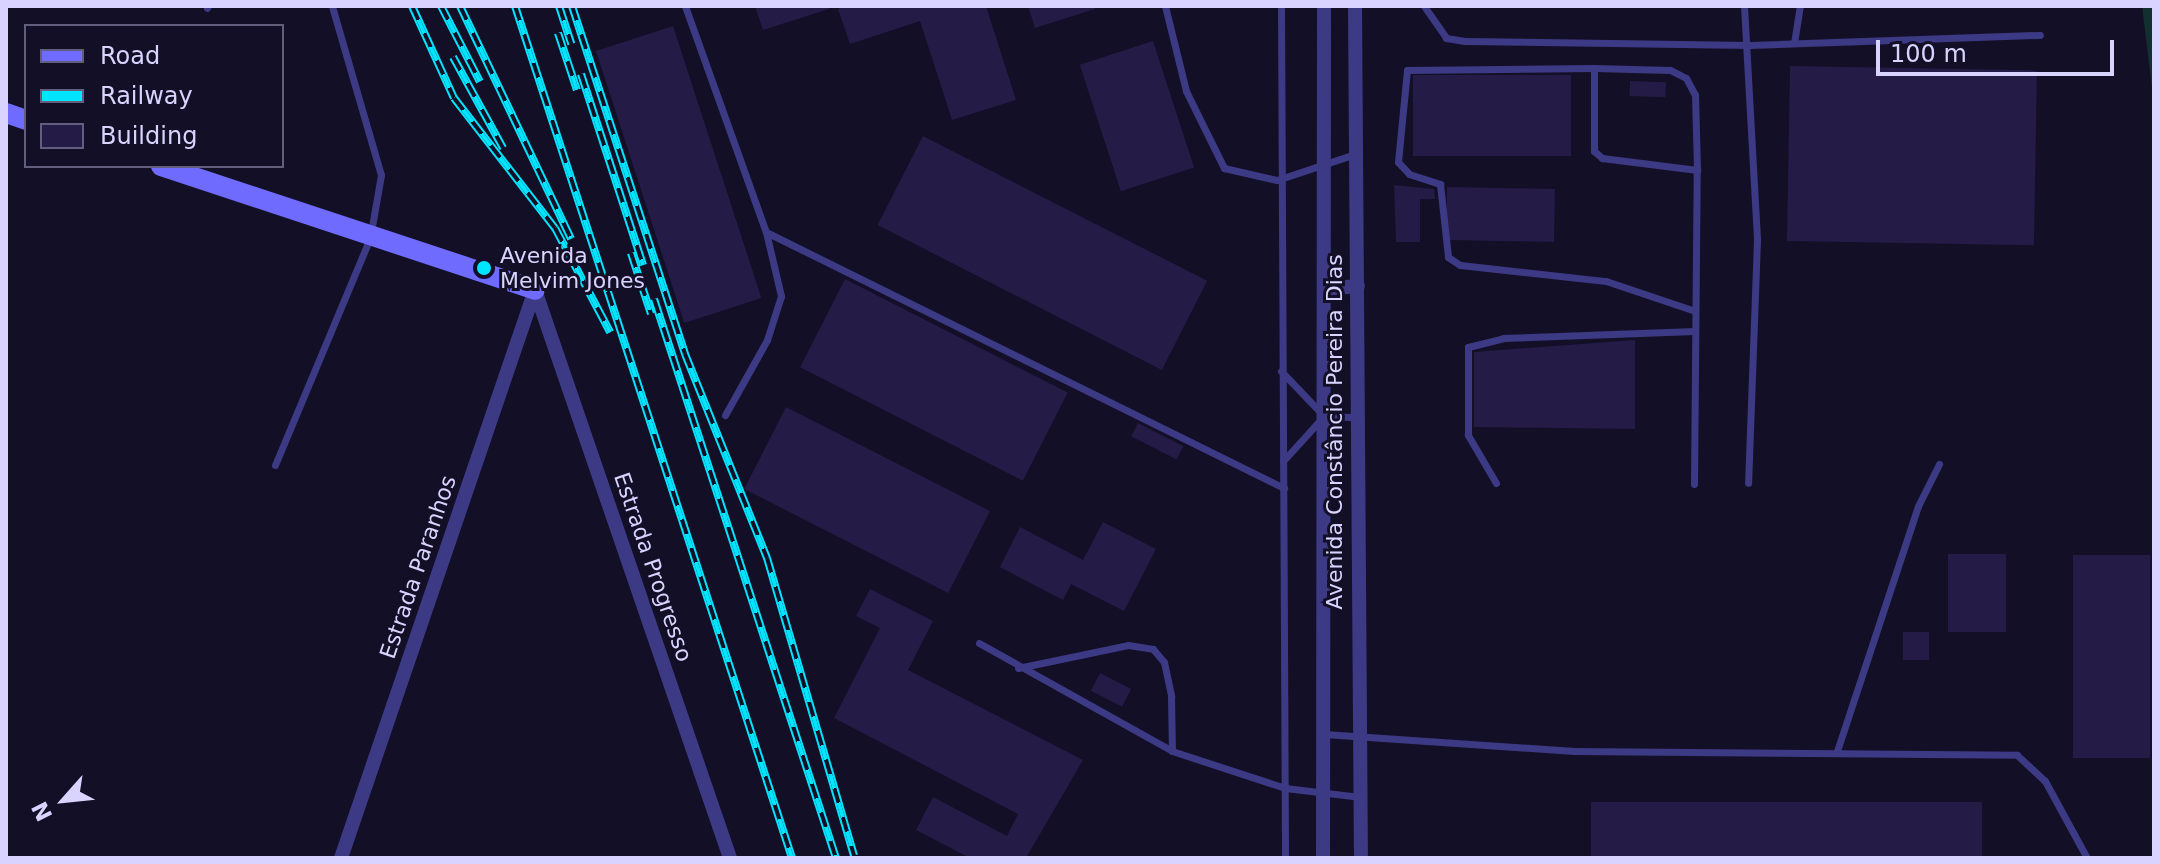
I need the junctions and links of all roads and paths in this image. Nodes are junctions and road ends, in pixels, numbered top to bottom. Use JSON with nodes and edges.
{"nodes":[{"id":1,"x":332,"y":6,"type":"edge"},
{"id":2,"x":685,"y":6,"type":"edge"},
{"id":3,"x":1164,"y":6,"type":"edge"},
{"id":4,"x":1281,"y":6,"type":"edge"},
{"id":5,"x":1324,"y":6,"type":"edge"},
{"id":6,"x":1355,"y":6,"type":"edge"},
{"id":7,"x":1424,"y":6,"type":"edge"},
{"id":8,"x":1744,"y":6,"type":"edge"},
{"id":9,"x":1800,"y":6,"type":"edge"},
{"id":10,"x":2040,"y":35,"type":"dead end"},
{"id":11,"x":1794,"y":43,"type":"junction"},
{"id":12,"x":1750,"y":45,"type":"junction"},
{"id":13,"x":1594,"y":68,"type":"junction"},
{"id":14,"x":1355,"y":154,"type":"junction"},
{"id":15,"x":1324,"y":164,"type":"junction"},
{"id":16,"x":167,"y":168,"type":"edge"},
{"id":17,"x":1697,"y":170,"type":"junction"},
{"id":18,"x":1277,"y":180,"type":"junction"},
{"id":19,"x":766,"y":232,"type":"junction"},
{"id":20,"x":370,"y":238,"type":"junction"},
{"id":21,"x":1358,"y":286,"type":"junction"},
{"id":22,"x":1324,"y":289,"type":"junction"},
{"id":23,"x":535,"y":290,"type":"junction"},
{"id":24,"x":1695,"y":311,"type":"junction"},
{"id":25,"x":1695,"y":331,"type":"junction"},
{"id":26,"x":1281,"y":371,"type":"junction"},
{"id":27,"x":725,"y":415,"type":"dead end"},
{"id":28,"x":1324,"y":416,"type":"junction"},
{"id":29,"x":1357,"y":417,"type":"junction"},
{"id":30,"x":1283,"y":461,"type":"junction"},
{"id":31,"x":1939,"y":464,"type":"dead end"},
{"id":32,"x":275,"y":465,"type":"dead end"},
{"id":33,"x":1496,"y":483,"type":"dead end"},
{"id":34,"x":1748,"y":483,"type":"dead end"},
{"id":35,"x":1694,"y":484,"type":"dead end"},
{"id":36,"x":1284,"y":488,"type":"junction"},
{"id":37,"x":979,"y":643,"type":"dead end"},
{"id":38,"x":1018,"y":668,"type":"junction"},
{"id":39,"x":1324,"y":734,"type":"junction"},
{"id":40,"x":1360,"y":741,"type":"junction"},
{"id":41,"x":1172,"y":751,"type":"junction"},
{"id":42,"x":1837,"y":751,"type":"junction"},
{"id":43,"x":1285,"y":788,"type":"junction"},
{"id":44,"x":1323,"y":794,"type":"junction"},
{"id":45,"x":1361,"y":797,"type":"junction"},
{"id":46,"x":341,"y":858,"type":"edge"},
{"id":47,"x":730,"y":858,"type":"edge"},
{"id":48,"x":1285,"y":858,"type":"edge"},
{"id":49,"x":1323,"y":858,"type":"edge"},
{"id":50,"x":1361,"y":858,"type":"edge"},
{"id":51,"x":2087,"y":858,"type":"edge"}],
"edges":[{"from":1,"to":20,"type":"lane"},
{"from":2,"to":19,"type":"lane"},
{"from":3,"to":18,"type":"lane"},
{"from":4,"to":18,"type":"lane"},
{"from":5,"to":15,"type":"street","name":"Avenida Constâncio Pereira Dias"},
{"from":6,"to":14,"type":"street","name":"Avenida Constâncio Pereira Dias"},
{"from":7,"to":12,"type":"lane"},
{"from":8,"to":12,"type":"lane"},
{"from":9,"to":11,"type":"lane"},
{"from":10,"to":11,"type":"lane"},
{"from":11,"to":12,"type":"lane"},
{"from":12,"to":34,"type":"lane"},
{"from":13,"to":17,"type":"lane"},
{"from":13,"to":17,"type":"lane"},
{"from":13,"to":24,"type":"lane"},
{"from":14,"to":15,"type":"lane"},
{"from":14,"to":21,"type":"street","name":"Avenida Constâncio Pereira Dias"},
{"from":15,"to":18,"type":"lane"},
{"from":15,"to":22,"type":"street","name":"Avenida Constâncio Pereira Dias"},
{"from":16,"to":20,"type":"street"},
{"from":17,"to":24,"type":"lane"},
{"from":18,"to":26,"type":"lane"},
{"from":19,"to":27,"type":"lane"},
{"from":19,"to":36,"type":"lane"},
{"from":20,"to":23,"type":"street"},
{"from":20,"to":32,"type":"lane"},
{"from":21,"to":22,"type":"street"},
{"from":21,"to":29,"type":"street","name":"Avenida Constâncio Pereira Dias"},
{"from":22,"to":28,"type":"street","name":"Avenida Constâncio Pereira Dias"},
{"from":23,"to":46,"type":"street","name":"Estrada Paranhos"},
{"from":23,"to":47,"type":"street","name":"Estrada Progresso"},
{"from":24,"to":25,"type":"lane"},
{"from":25,"to":33,"type":"lane"},
{"from":25,"to":35,"type":"lane"},
{"from":26,"to":28,"type":"lane"},
{"from":26,"to":30,"type":"lane"},
{"from":28,"to":29,"type":"lane"},
{"from":28,"to":30,"type":"lane"},
{"from":28,"to":39,"type":"street","name":"Avenida Constâncio Pereira Dias"},
{"from":29,"to":40,"type":"street","name":"Avenida Constâncio Pereira Dias"},
{"from":30,"to":36,"type":"lane"},
{"from":31,"to":42,"type":"lane"},
{"from":36,"to":43,"type":"lane"},
{"from":37,"to":38,"type":"lane"},
{"from":38,"to":41,"type":"lane"},
{"from":38,"to":41,"type":"lane"},
{"from":39,"to":40,"type":"lane"},
{"from":39,"to":44,"type":"street","name":"Avenida Constâncio Pereira Dias"},
{"from":40,"to":42,"type":"lane"},
{"from":40,"to":45,"type":"street","name":"Avenida Constâncio Pereira Dias"},
{"from":41,"to":43,"type":"lane"},
{"from":42,"to":51,"type":"lane"},
{"from":43,"to":44,"type":"lane"},
{"from":43,"to":48,"type":"lane"},
{"from":44,"to":45,"type":"lane"},
{"from":44,"to":49,"type":"street","name":"Avenida Constâncio Pereira Dias"},
{"from":45,"to":50,"type":"street","name":"Avenida Constâncio Pereira Dias"}]}
